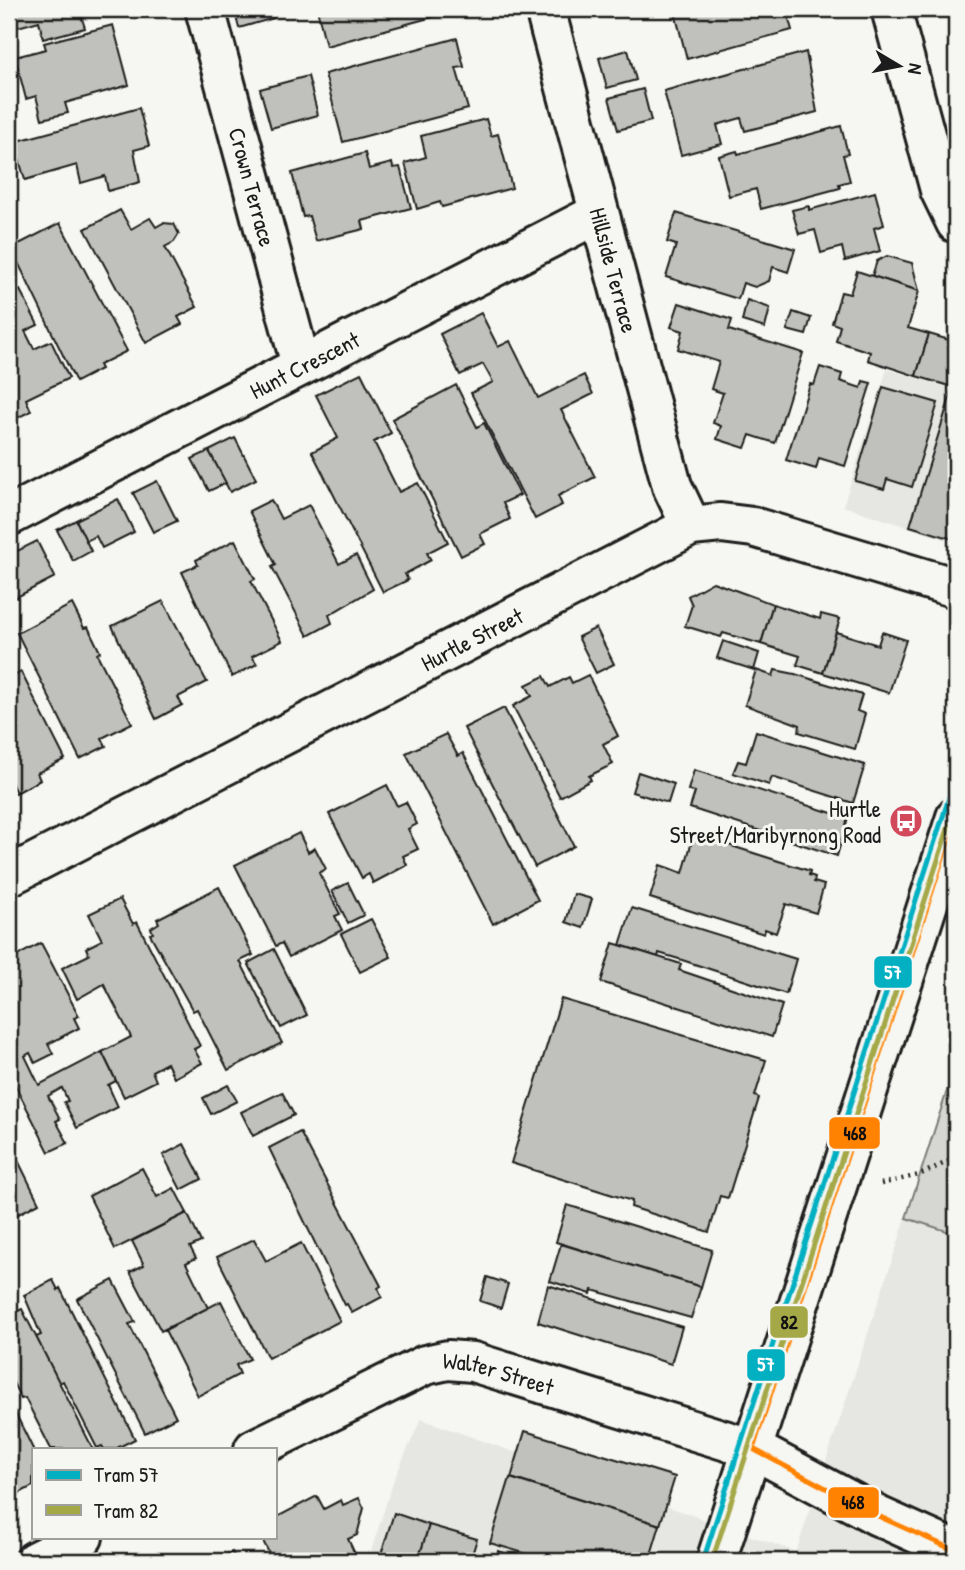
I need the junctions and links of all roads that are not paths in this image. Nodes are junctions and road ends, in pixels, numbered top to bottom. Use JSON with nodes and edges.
{"nodes":[{"id":1,"x":205,"y":9,"type":"edge"},
{"id":2,"x":545,"y":9,"type":"edge"},
{"id":3,"x":891,"y":9,"type":"edge"},
{"id":4,"x":599,"y":212,"type":"junction"},
{"id":5,"x":956,"y":223,"type":"edge"},
{"id":6,"x":301,"y":365,"type":"junction"},
{"id":7,"x":9,"y":516,"type":"edge"},
{"id":8,"x":691,"y":526,"type":"junction"},
{"id":9,"x":956,"y":588,"type":"edge"},
{"id":10,"x":956,"y":817,"type":"edge"},
{"id":11,"x":9,"y":876,"type":"edge"},
{"id":12,"x":256,"y":1448,"type":"edge"},
{"id":13,"x":753,"y":1449,"type":"junction"},
{"id":14,"x":81,"y":1538,"type":"edge"},
{"id":15,"x":956,"y":1551,"type":"edge"},
{"id":16,"x":35,"y":1561,"type":"edge"},
{"id":17,"x":716,"y":1561,"type":"edge"}],
"edges":[{"from":1,"to":6,"type":"street","name":"Crown Terrace"},
{"from":2,"to":4,"type":"street","name":"Hillside Terrace"},
{"from":3,"to":5,"type":"street"},
{"from":4,"to":6,"type":"street","name":"Hunt Crescent"},
{"from":4,"to":8,"type":"street","name":"Hillside Terrace"},
{"from":6,"to":7,"type":"street","name":"Hunt Crescent"},
{"from":8,"to":9,"type":"street","name":"Hurtle Street"},
{"from":8,"to":11,"type":"street","name":"Hurtle Street"},
{"from":10,"to":13,"type":"street"},
{"from":12,"to":13,"type":"street","name":"Walter Street"},
{"from":13,"to":15,"type":"street","name":"Walter Street"},
{"from":13,"to":17,"type":"street"},
{"from":14,"to":16,"type":"street"}]}
